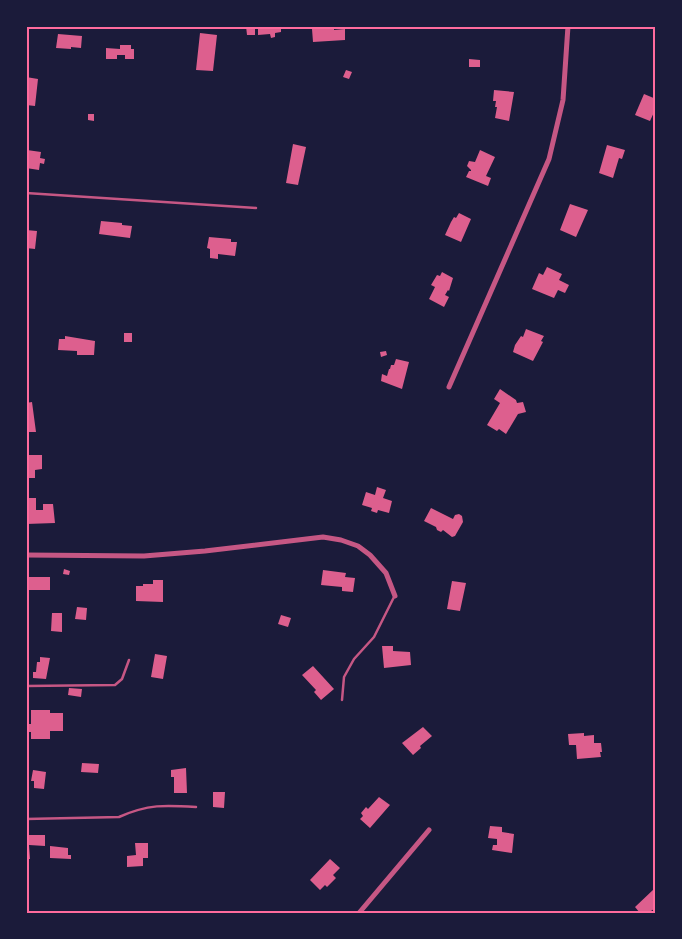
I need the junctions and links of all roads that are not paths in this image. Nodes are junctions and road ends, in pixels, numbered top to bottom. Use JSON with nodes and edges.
{"nodes":[{"id":1,"x":568,"y":26,"type":"edge"},
{"id":2,"x":26,"y":193,"type":"edge"},
{"id":3,"x":256,"y":208,"type":"dead end"},
{"id":4,"x":449,"y":387,"type":"dead end"},
{"id":5,"x":26,"y":555,"type":"edge"},
{"id":6,"x":395,"y":596,"type":"joint"},
{"id":7,"x":129,"y":660,"type":"dead end"},
{"id":8,"x":26,"y":686,"type":"edge"},
{"id":9,"x":342,"y":700,"type":"dead end"},
{"id":10,"x":196,"y":807,"type":"dead end"},
{"id":11,"x":26,"y":819,"type":"edge"},
{"id":12,"x":429,"y":830,"type":"dead end"},
{"id":13,"x":358,"y":913,"type":"edge"}],
"edges":[{"from":1,"to":4,"type":"street"},
{"from":2,"to":3,"type":"lane"},
{"from":5,"to":6,"type":"street"},
{"from":6,"to":9,"type":"lane"},
{"from":7,"to":8,"type":"lane"},
{"from":10,"to":11,"type":"lane"},
{"from":12,"to":13,"type":"street"}]}
